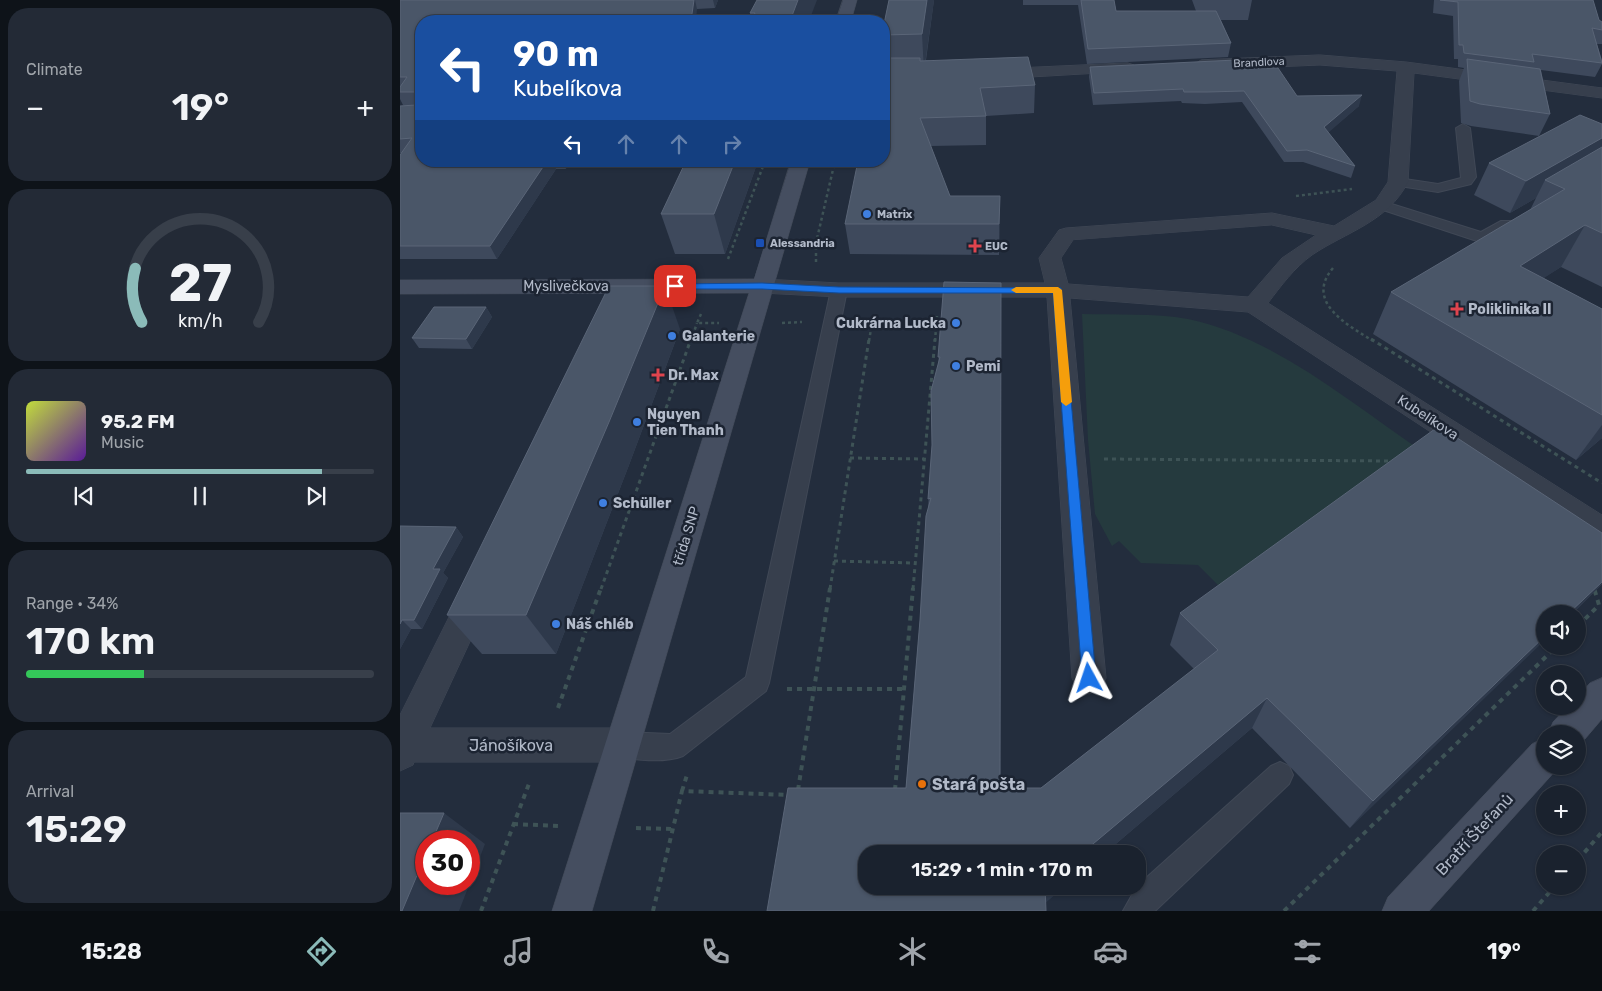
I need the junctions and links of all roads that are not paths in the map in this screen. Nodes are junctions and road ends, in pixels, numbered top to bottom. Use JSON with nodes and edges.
{"nodes":[{"id":1,"x":850,"y":0,"type":"edge"},
{"id":2,"x":846,"y":15,"type":"edge"},
{"id":3,"x":1181,"y":66,"type":"edge"},
{"id":4,"x":1406,"y":67,"type":"junction"},
{"id":5,"x":1141,"y":68,"type":"edge"},
{"id":6,"x":982,"y":75,"type":"edge"},
{"id":7,"x":1602,"y":92,"type":"edge"},
{"id":8,"x":1463,"y":128,"type":"dead end"},
{"id":9,"x":799,"y":167,"type":"edge"},
{"id":10,"x":1398,"y":182,"type":"junction"},
{"id":11,"x":1382,"y":205,"type":"junction"},
{"id":12,"x":1517,"y":218,"type":"edge"},
{"id":13,"x":1337,"y":233,"type":"junction"},
{"id":14,"x":400,"y":286,"type":"edge"},
{"id":15,"x":621,"y":286,"type":"junction"},
{"id":16,"x":762,"y":286,"type":"junction"},
{"id":17,"x":839,"y":290,"type":"junction"},
{"id":18,"x":1058,"y":290,"type":"junction"},
{"id":19,"x":1254,"y":305,"type":"junction"},
{"id":20,"x":609,"y":314,"type":"edge"},
{"id":21,"x":1602,"y":530,"type":"edge"},
{"id":22,"x":485,"y":574,"type":"edge"},
{"id":23,"x":1089,"y":678,"type":"dead end"},
{"id":24,"x":1602,"y":694,"type":"edge"},
{"id":25,"x":1574,"y":725,"type":"edge"},
{"id":26,"x":622,"y":746,"type":"junction"},
{"id":27,"x":401,"y":748,"type":"edge"},
{"id":28,"x":1536,"y":766,"type":"edge"},
{"id":29,"x":1280,"y":775,"type":"dead end"},
{"id":30,"x":572,"y":911,"type":"edge"},
{"id":31,"x":1138,"y":911,"type":"edge"},
{"id":32,"x":1402,"y":911,"type":"edge"}],
"edges":[{"from":1,"to":2,"type":"street"},
{"from":3,"to":4,"type":"street","name":"Brandlova"},
{"from":4,"to":7,"type":"street","name":"Brandlova"},
{"from":4,"to":10,"type":"street"},
{"from":5,"to":6,"type":"street"},
{"from":8,"to":10,"type":"lane"},
{"from":9,"to":16,"type":"street","name":"třída SNP"},
{"from":10,"to":11,"type":"street"},
{"from":11,"to":12,"type":"lane"},
{"from":11,"to":13,"type":"street"},
{"from":13,"to":18,"type":"street"},
{"from":13,"to":19,"type":"street"},
{"from":14,"to":15,"type":"street","name":"Myslivečkova"},
{"from":15,"to":16,"type":"street","name":"Myslivečkova"},
{"from":15,"to":20,"type":"street"},
{"from":16,"to":17,"type":"street","name":"Kubelíkova"},
{"from":16,"to":26,"type":"street","name":"třída SNP"},
{"from":17,"to":18,"type":"street","name":"Kubelíkova"},
{"from":17,"to":26,"type":"lane"},
{"from":18,"to":19,"type":"street","name":"Kubelíkova"},
{"from":18,"to":23,"type":"street"},
{"from":19,"to":21,"type":"street","name":"Kubelíkova"},
{"from":22,"to":27,"type":"street"},
{"from":24,"to":25,"type":"street"},
{"from":26,"to":27,"type":"street","name":"Jánošíkova"},
{"from":26,"to":30,"type":"street","name":"třída SNP"},
{"from":28,"to":32,"type":"street","name":"Bratří Štefanů"},
{"from":29,"to":31,"type":"lane"}]}
